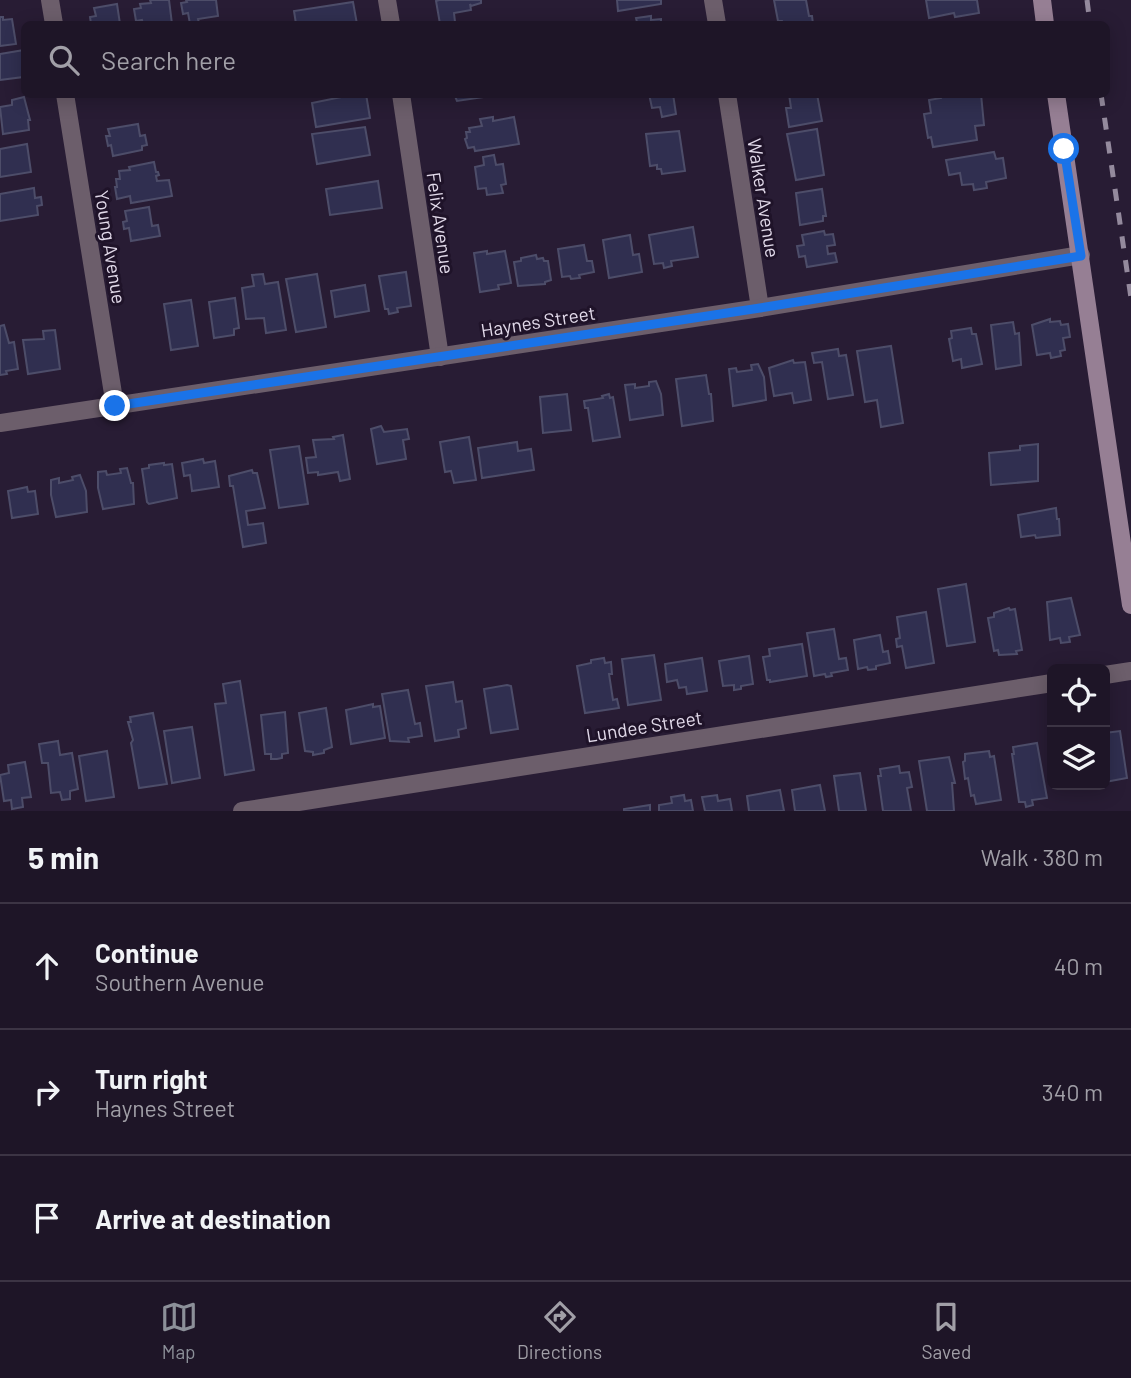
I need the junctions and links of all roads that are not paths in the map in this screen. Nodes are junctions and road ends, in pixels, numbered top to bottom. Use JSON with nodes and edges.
{"nodes":[{"id":1,"x":50,"y":0,"type":"edge"},
{"id":2,"x":387,"y":0,"type":"edge"},
{"id":3,"x":713,"y":0,"type":"edge"},
{"id":4,"x":1042,"y":0,"type":"edge"},
{"id":5,"x":54,"y":21,"type":"edge"},
{"id":6,"x":390,"y":21,"type":"edge"},
{"id":7,"x":716,"y":21,"type":"edge"},
{"id":8,"x":1045,"y":21,"type":"edge"},
{"id":9,"x":66,"y":98,"type":"edge"},
{"id":10,"x":402,"y":98,"type":"edge"},
{"id":11,"x":728,"y":98,"type":"edge"},
{"id":12,"x":1057,"y":98,"type":"edge"},
{"id":13,"x":1081,"y":256,"type":"junction"},
{"id":14,"x":760,"y":308,"type":"junction"},
{"id":15,"x":440,"y":357,"type":"junction"},
{"id":16,"x":115,"y":406,"type":"junction"},
{"id":17,"x":0,"y":423,"type":"edge"},
{"id":18,"x":1131,"y":605,"type":"edge"},
{"id":19,"x":1131,"y":671,"type":"edge"},
{"id":20,"x":1110,"y":674,"type":"edge"},
{"id":21,"x":1047,"y":684,"type":"edge"},
{"id":22,"x":242,"y":811,"type":"edge"}],
"edges":[{"from":1,"to":5,"type":"street"},
{"from":2,"to":6,"type":"street"},
{"from":3,"to":7,"type":"street"},
{"from":4,"to":8,"type":"main road"},
{"from":9,"to":16,"type":"street","name":"Young Avenue"},
{"from":10,"to":15,"type":"street","name":"Felix Avenue"},
{"from":11,"to":14,"type":"street","name":"Walker Avenue"},
{"from":12,"to":13,"type":"main road"},
{"from":13,"to":14,"type":"street","name":"Haynes Street"},
{"from":13,"to":18,"type":"main road"},
{"from":14,"to":15,"type":"street","name":"Haynes Street"},
{"from":15,"to":16,"type":"street","name":"Haynes Street"},
{"from":16,"to":17,"type":"street","name":"Haynes Street"},
{"from":19,"to":20,"type":"street"},
{"from":21,"to":22,"type":"street","name":"Lundee Street"}]}
